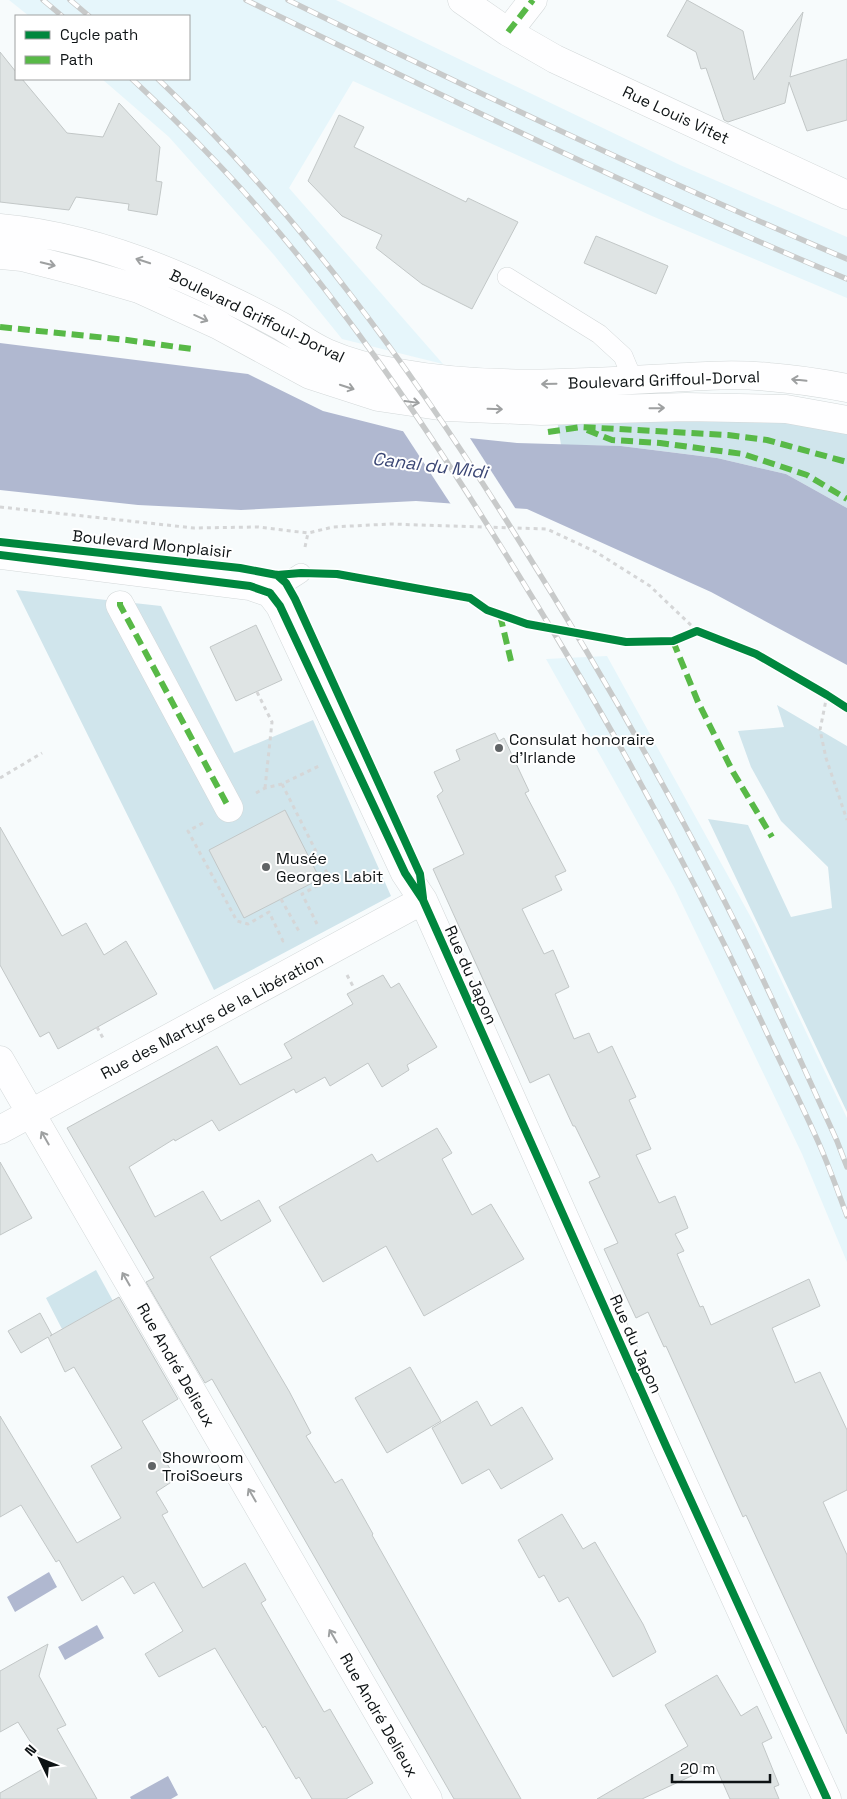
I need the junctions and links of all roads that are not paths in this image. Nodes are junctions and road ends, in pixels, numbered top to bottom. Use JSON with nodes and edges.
{"nodes":[{"id":1,"x":462,"y":0,"type":"edge"},
{"id":2,"x":532,"y":0,"type":"edge"},
{"id":3,"x":508,"y":32,"type":"junction"},
{"id":4,"x":847,"y":195,"type":"edge"},
{"id":5,"x":0,"y":228,"type":"edge"},
{"id":6,"x":0,"y":255,"type":"edge"},
{"id":7,"x":507,"y":278,"type":"dead end"},
{"id":8,"x":633,"y":380,"type":"junction"},
{"id":9,"x":847,"y":388,"type":"edge"},
{"id":10,"x":847,"y":420,"type":"edge"},
{"id":11,"x":0,"y":555,"type":"edge"},
{"id":12,"x":301,"y":573,"type":"dead end"},
{"id":13,"x":270,"y":593,"type":"junction"},
{"id":14,"x":120,"y":605,"type":"dead end"},
{"id":15,"x":229,"y":808,"type":"road end"},
{"id":16,"x":423,"y":900,"type":"junction"},
{"id":17,"x":0,"y":1060,"type":"edge"},
{"id":18,"x":31,"y":1114,"type":"junction"},
{"id":19,"x":0,"y":1130,"type":"edge"},
{"id":20,"x":428,"y":1799,"type":"edge"},
{"id":21,"x":827,"y":1799,"type":"edge"}],
"edges":[{"from":1,"to":3,"type":"street","name":"Rue Louis Vitet"},
{"from":2,"to":3,"type":"street"},
{"from":3,"to":4,"type":"street","name":"Rue Louis Vitet"},
{"from":8,"to":5,"type":"street","name":"Boulevard Griffoul-Dorval","one_way":true},
{"from":6,"to":10,"type":"street","name":"Boulevard Griffoul-Dorval","one_way":true},
{"from":7,"to":8,"type":"lane"},
{"from":9,"to":8,"type":"street","name":"Boulevard Griffoul-Dorval","one_way":true},
{"from":11,"to":13,"type":"street","name":"Boulevard Monplaisir"},
{"from":12,"to":13,"type":"lane"},
{"from":13,"to":16,"type":"street","name":"Rue du Japon"},
{"from":14,"to":15,"type":"street"},
{"from":16,"to":18,"type":"street","name":"Rue des Martyrs de la Libération"},
{"from":16,"to":21,"type":"street","name":"Rue du Japon"},
{"from":17,"to":18,"type":"street","name":"Rue André Delieux"},
{"from":18,"to":19,"type":"street","name":"Rue des Martyrs de la Libération"},
{"from":20,"to":18,"type":"street","name":"Rue André Delieux","one_way":true}]}
